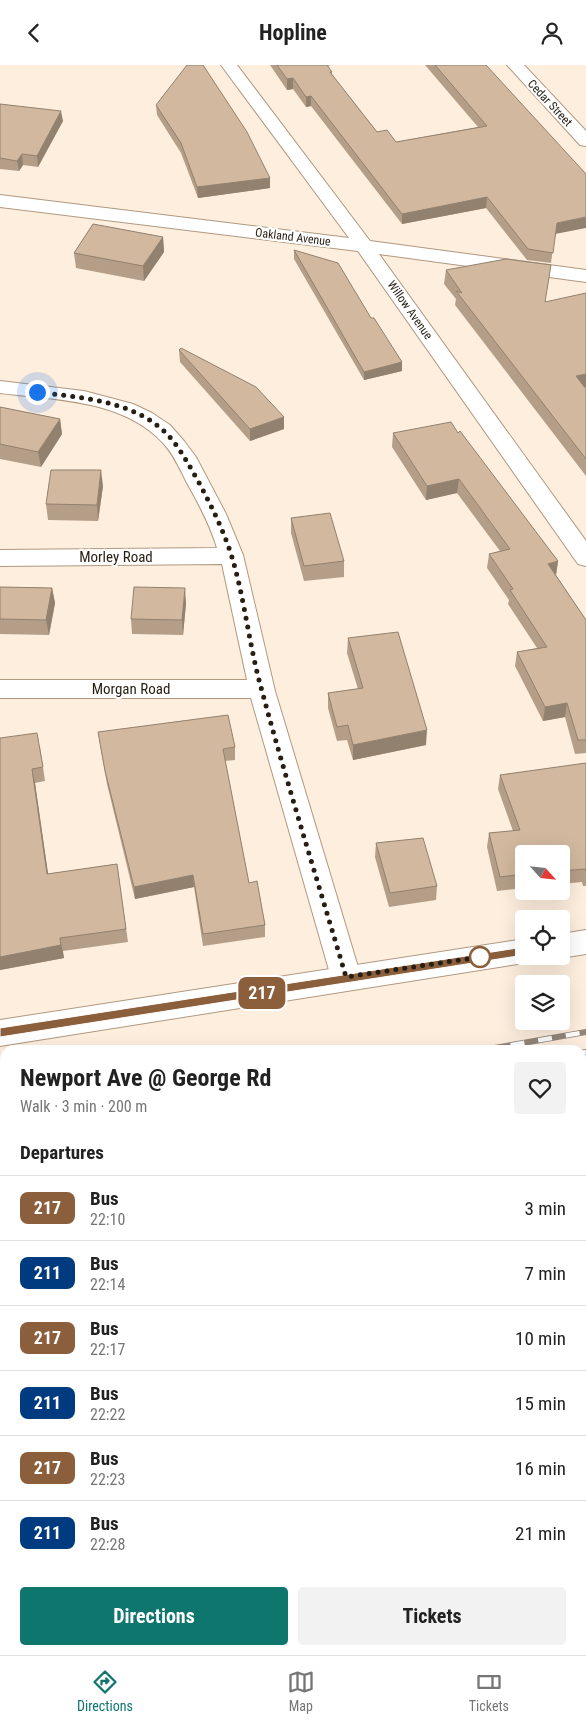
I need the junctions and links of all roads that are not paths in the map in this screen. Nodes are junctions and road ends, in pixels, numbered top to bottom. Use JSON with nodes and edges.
{"nodes":[{"id":1,"x":230,"y":65,"type":"edge"},
{"id":2,"x":515,"y":65,"type":"edge"},
{"id":3,"x":586,"y":141,"type":"edge"},
{"id":4,"x":0,"y":201,"type":"edge"},
{"id":5,"x":364,"y":246,"type":"junction"},
{"id":6,"x":586,"y":276,"type":"edge"},
{"id":7,"x":0,"y":387,"type":"edge"},
{"id":8,"x":231,"y":556,"type":"junction"},
{"id":9,"x":0,"y":558,"type":"edge"},
{"id":10,"x":586,"y":558,"type":"edge"},
{"id":11,"x":0,"y":689,"type":"edge"},
{"id":12,"x":261,"y":689,"type":"junction"},
{"id":13,"x":586,"y":942,"type":"edge"},
{"id":14,"x":570,"y":944,"type":"edge"},
{"id":15,"x":515,"y":952,"type":"edge"},
{"id":16,"x":346,"y":977,"type":"junction"},
{"id":17,"x":0,"y":1033,"type":"edge"}],
"edges":[{"from":1,"to":5,"type":"street","name":"Willow Avenue"},
{"from":2,"to":3,"type":"street","name":"Cedar Street"},
{"from":4,"to":5,"type":"street","name":"Oakland Avenue"},
{"from":5,"to":6,"type":"street","name":"Oakland Avenue"},
{"from":5,"to":10,"type":"street","name":"Willow Avenue"},
{"from":7,"to":8,"type":"street"},
{"from":8,"to":9,"type":"street","name":"Morley Road"},
{"from":8,"to":12,"type":"street"},
{"from":11,"to":12,"type":"street","name":"Morgan Road"},
{"from":12,"to":16,"type":"street"},
{"from":13,"to":14,"type":"street"},
{"from":15,"to":16,"type":"street"},
{"from":16,"to":17,"type":"street"}]}
